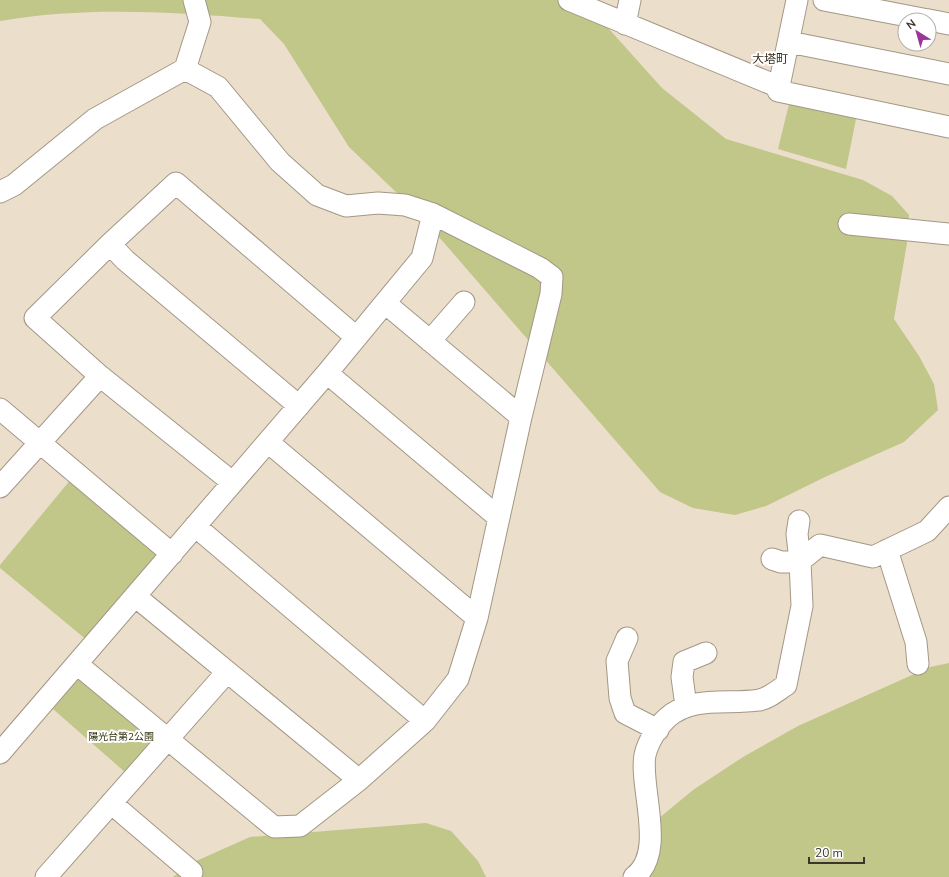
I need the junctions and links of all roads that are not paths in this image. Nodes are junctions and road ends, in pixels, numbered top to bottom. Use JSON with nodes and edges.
{"nodes":[{"id":1,"x":194,"y":0,"type":"edge"},
{"id":2,"x":569,"y":0,"type":"edge"},
{"id":3,"x":630,"y":0,"type":"edge"},
{"id":4,"x":797,"y":0,"type":"edge"},
{"id":5,"x":824,"y":0,"type":"edge"},
{"id":6,"x":897,"y":14,"type":"edge"},
{"id":7,"x":937,"y":22,"type":"edge"},
{"id":8,"x":624,"y":24,"type":"junction"},
{"id":9,"x":949,"y":24,"type":"edge"},
{"id":10,"x":789,"y":42,"type":"junction"},
{"id":11,"x":185,"y":69,"type":"junction"},
{"id":12,"x":949,"y":74,"type":"edge"},
{"id":13,"x":779,"y":87,"type":"junction"},
{"id":14,"x":949,"y":127,"type":"edge"},
{"id":15,"x":0,"y":192,"type":"edge"},
{"id":16,"x":433,"y":214,"type":"junction"},
{"id":17,"x":849,"y":224,"type":"dead end"},
{"id":18,"x":949,"y":234,"type":"edge"},
{"id":19,"x":110,"y":244,"type":"junction"},
{"id":20,"x":464,"y":302,"type":"dead end"},
{"id":21,"x":385,"y":303,"type":"junction"},
{"id":22,"x":356,"y":337,"type":"junction"},
{"id":23,"x":430,"y":341,"type":"junction"},
{"id":24,"x":327,"y":373,"type":"junction"},
{"id":25,"x":100,"y":376,"type":"junction"},
{"id":26,"x":299,"y":406,"type":"junction"},
{"id":27,"x":0,"y":409,"type":"edge"},
{"id":28,"x":521,"y":417,"type":"junction"},
{"id":29,"x":39,"y":442,"type":"junction"},
{"id":30,"x":268,"y":442,"type":"junction"},
{"id":31,"x":232,"y":482,"type":"junction"},
{"id":32,"x":0,"y":487,"type":"edge"},
{"id":33,"x":947,"y":515,"type":"edge"},
{"id":34,"x":498,"y":517,"type":"junction"},
{"id":35,"x":799,"y":521,"type":"dead end"},
{"id":36,"x":195,"y":526,"type":"junction"},
{"id":37,"x":887,"y":550,"type":"junction"},
{"id":38,"x":172,"y":554,"type":"junction"},
{"id":39,"x":772,"y":559,"type":"dead end"},
{"id":40,"x":800,"y":561,"type":"junction"},
{"id":41,"x":135,"y":596,"type":"junction"},
{"id":42,"x":476,"y":618,"type":"junction"},
{"id":43,"x":627,"y":638,"type":"dead end"},
{"id":44,"x":706,"y":653,"type":"dead end"},
{"id":45,"x":77,"y":664,"type":"junction"},
{"id":46,"x":918,"y":664,"type":"dead end"},
{"id":47,"x":227,"y":672,"type":"junction"},
{"id":48,"x":686,"y":706,"type":"junction"},
{"id":49,"x":425,"y":720,"type":"junction"},
{"id":50,"x":658,"y":730,"type":"junction"},
{"id":51,"x":167,"y":739,"type":"junction"},
{"id":52,"x":0,"y":752,"type":"edge"},
{"id":53,"x":359,"y":780,"type":"junction"},
{"id":54,"x":112,"y":803,"type":"junction"},
{"id":55,"x":192,"y":872,"type":"dead end"},
{"id":56,"x":46,"y":877,"type":"edge"},
{"id":57,"x":634,"y":877,"type":"edge"}],
"edges":[{"from":1,"to":11,"type":"street"},
{"from":2,"to":8,"type":"street"},
{"from":3,"to":8,"type":"street"},
{"from":4,"to":10,"type":"street"},
{"from":5,"to":6,"type":"street"},
{"from":7,"to":9,"type":"street"},
{"from":8,"to":13,"type":"street"},
{"from":10,"to":12,"type":"street"},
{"from":10,"to":13,"type":"street"},
{"from":11,"to":15,"type":"street"},
{"from":11,"to":16,"type":"street"},
{"from":13,"to":14,"type":"street"},
{"from":16,"to":21,"type":"street"},
{"from":16,"to":28,"type":"street"},
{"from":17,"to":18,"type":"street"},
{"from":19,"to":22,"type":"street"},
{"from":19,"to":25,"type":"street"},
{"from":19,"to":26,"type":"street"},
{"from":20,"to":23,"type":"street"},
{"from":21,"to":22,"type":"street"},
{"from":21,"to":23,"type":"street"},
{"from":22,"to":24,"type":"street"},
{"from":23,"to":28,"type":"street"},
{"from":24,"to":26,"type":"street"},
{"from":24,"to":34,"type":"street"},
{"from":25,"to":29,"type":"street"},
{"from":25,"to":31,"type":"street"},
{"from":26,"to":30,"type":"street"},
{"from":27,"to":29,"type":"street"},
{"from":28,"to":34,"type":"street"},
{"from":29,"to":32,"type":"street"},
{"from":29,"to":38,"type":"street"},
{"from":30,"to":31,"type":"street"},
{"from":30,"to":42,"type":"street"},
{"from":31,"to":36,"type":"street"},
{"from":33,"to":37,"type":"street"},
{"from":34,"to":42,"type":"street"},
{"from":35,"to":40,"type":"street"},
{"from":36,"to":38,"type":"street"},
{"from":36,"to":49,"type":"street"},
{"from":37,"to":40,"type":"street"},
{"from":37,"to":46,"type":"street"},
{"from":38,"to":41,"type":"street"},
{"from":39,"to":40,"type":"street"},
{"from":40,"to":48,"type":"street"},
{"from":41,"to":45,"type":"street"},
{"from":41,"to":47,"type":"street"},
{"from":42,"to":49,"type":"street"},
{"from":43,"to":50,"type":"street"},
{"from":44,"to":48,"type":"street"},
{"from":45,"to":51,"type":"street"},
{"from":45,"to":52,"type":"street"},
{"from":47,"to":51,"type":"street"},
{"from":47,"to":53,"type":"street"},
{"from":48,"to":50,"type":"street"},
{"from":49,"to":53,"type":"street"},
{"from":50,"to":57,"type":"street"},
{"from":51,"to":53,"type":"street"},
{"from":51,"to":54,"type":"street"},
{"from":54,"to":55,"type":"street"},
{"from":54,"to":56,"type":"street"}]}
